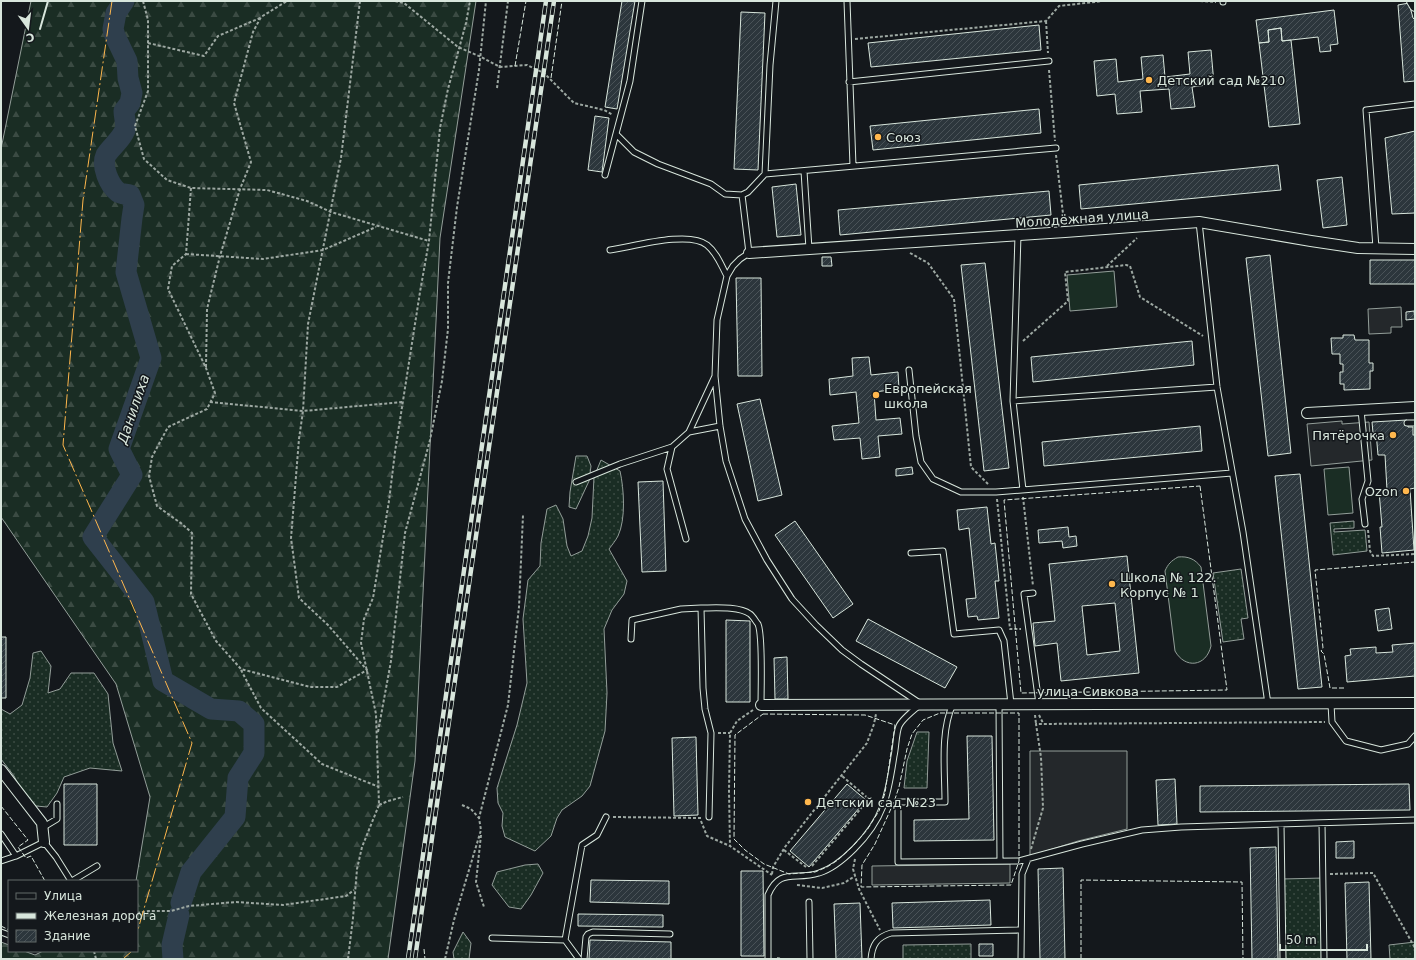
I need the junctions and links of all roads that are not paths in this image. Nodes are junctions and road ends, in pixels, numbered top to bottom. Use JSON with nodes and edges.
{"nodes":[{"id":1,"x":642,"y":1,"type":"edge"},
{"id":2,"x":776,"y":1,"type":"edge"},
{"id":3,"x":847,"y":1,"type":"edge"},
{"id":4,"x":1412,"y":1,"type":"edge"},
{"id":5,"x":1415,"y":6,"type":"edge"},
{"id":6,"x":1049,"y":61,"type":"road end"},
{"id":7,"x":849,"y":82,"type":"junction"},
{"id":8,"x":1415,"y":104,"type":"edge"},
{"id":9,"x":616,"y":134,"type":"junction"},
{"id":10,"x":1056,"y":148,"type":"road end"},
{"id":11,"x":853,"y":166,"type":"junction"},
{"id":12,"x":804,"y":171,"type":"junction"},
{"id":13,"x":765,"y":174,"type":"junction"},
{"id":14,"x":605,"y":175,"type":"dead end"},
{"id":15,"x":742,"y":195,"type":"junction"},
{"id":16,"x":1199,"y":222,"type":"junction"},
{"id":17,"x":1018,"y":235,"type":"junction"},
{"id":18,"x":1376,"y":248,"type":"junction"},
{"id":19,"x":809,"y":249,"type":"junction"},
{"id":20,"x":1415,"y":249,"type":"edge"},
{"id":21,"x":610,"y":250,"type":"dead end"},
{"id":22,"x":749,"y":253,"type":"junction"},
{"id":23,"x":727,"y":276,"type":"junction"},
{"id":24,"x":909,"y":370,"type":"dead end"},
{"id":25,"x":715,"y":376,"type":"junction"},
{"id":26,"x":1217,"y":387,"type":"junction"},
{"id":27,"x":1013,"y":401,"type":"junction"},
{"id":28,"x":1415,"y":407,"type":"edge"},
{"id":29,"x":1362,"y":410,"type":"junction"},
{"id":30,"x":1307,"y":413,"type":"dead end"},
{"id":31,"x":1415,"y":423,"type":"edge"},
{"id":32,"x":1407,"y":424,"type":"dead end"},
{"id":33,"x":720,"y":426,"type":"junction"},
{"id":34,"x":689,"y":432,"type":"junction"},
{"id":35,"x":672,"y":447,"type":"junction"},
{"id":36,"x":1232,"y":473,"type":"junction"},
{"id":37,"x":576,"y":482,"type":"dead end"},
{"id":38,"x":1022,"y":490,"type":"junction"},
{"id":39,"x":1365,"y":524,"type":"road end"},
{"id":40,"x":686,"y":539,"type":"dead end"},
{"id":41,"x":911,"y":553,"type":"dead end"},
{"id":42,"x":1034,"y":593,"type":"road end"},
{"id":43,"x":701,"y":608,"type":"junction"},
{"id":44,"x":631,"y":639,"type":"dead end"},
{"id":45,"x":1415,"y":703,"type":"edge"},
{"id":46,"x":921,"y":704,"type":"junction"},
{"id":47,"x":953,"y":704,"type":"junction"},
{"id":48,"x":999,"y":704,"type":"junction"},
{"id":49,"x":1011,"y":704,"type":"junction"},
{"id":50,"x":1039,"y":704,"type":"junction"},
{"id":51,"x":1268,"y":704,"type":"junction"},
{"id":52,"x":1331,"y":704,"type":"junction"},
{"id":53,"x":761,"y":705,"type":"joint"},
{"id":54,"x":1415,"y":736,"type":"edge"},
{"id":55,"x":1,"y":770,"type":"edge"},
{"id":56,"x":57,"y":804,"type":"dead end"},
{"id":57,"x":606,"y":817,"type":"road end"},
{"id":58,"x":709,"y":817,"type":"road end"},
{"id":59,"x":1415,"y":820,"type":"edge"},
{"id":60,"x":1322,"y":823,"type":"junction"},
{"id":61,"x":1281,"y":824,"type":"junction"},
{"id":62,"x":42,"y":828,"type":"junction"},
{"id":63,"x":1,"y":834,"type":"edge"},
{"id":64,"x":44,"y":842,"type":"junction"},
{"id":65,"x":16,"y":856,"type":"junction"},
{"id":66,"x":1028,"y":859,"type":"junction"},
{"id":67,"x":1000,"y":861,"type":"junction"},
{"id":68,"x":1,"y":862,"type":"edge"},
{"id":69,"x":97,"y":866,"type":"dead end"},
{"id":70,"x":70,"y":880,"type":"edge"},
{"id":71,"x":73,"y":880,"type":"edge"},
{"id":72,"x":809,"y":902,"type":"dead end"},
{"id":73,"x":1021,"y":930,"type":"junction"},
{"id":74,"x":670,"y":934,"type":"dead end"},
{"id":75,"x":492,"y":938,"type":"dead end"},
{"id":76,"x":565,"y":940,"type":"junction"},
{"id":77,"x":579,"y":959,"type":"edge"},
{"id":78,"x":584,"y":959,"type":"edge"},
{"id":79,"x":768,"y":959,"type":"edge"},
{"id":80,"x":810,"y":959,"type":"edge"},
{"id":81,"x":871,"y":959,"type":"edge"},
{"id":82,"x":1021,"y":959,"type":"edge"},
{"id":83,"x":1283,"y":959,"type":"edge"},
{"id":84,"x":1324,"y":959,"type":"edge"}],
"edges":[{"from":1,"to":9,"type":"lane"},
{"from":2,"to":13,"type":"lane"},
{"from":3,"to":7,"type":"lane"},
{"from":4,"to":5,"type":"street"},
{"from":6,"to":7,"type":"lane"},
{"from":7,"to":11,"type":"lane"},
{"from":8,"to":18,"type":"lane"},
{"from":9,"to":14,"type":"lane"},
{"from":9,"to":15,"type":"lane"},
{"from":10,"to":11,"type":"lane"},
{"from":11,"to":12,"type":"lane"},
{"from":12,"to":13,"type":"lane"},
{"from":12,"to":19,"type":"lane"},
{"from":13,"to":15,"type":"lane"},
{"from":15,"to":22,"type":"lane"},
{"from":16,"to":17,"type":"street","name":"Молодёжная улица"},
{"from":16,"to":18,"type":"street","name":"Молодёжная улица"},
{"from":16,"to":26,"type":"lane"},
{"from":17,"to":19,"type":"street","name":"Молодёжная улица"},
{"from":17,"to":27,"type":"lane"},
{"from":18,"to":20,"type":"street","name":"Молодёжная улица"},
{"from":19,"to":22,"type":"street","name":"Молодёжная улица"},
{"from":21,"to":23,"type":"lane"},
{"from":22,"to":23,"type":"lane"},
{"from":23,"to":25,"type":"lane"},
{"from":24,"to":38,"type":"lane"},
{"from":25,"to":33,"type":"lane"},
{"from":25,"to":34,"type":"lane"},
{"from":26,"to":27,"type":"lane"},
{"from":26,"to":36,"type":"lane"},
{"from":27,"to":38,"type":"lane"},
{"from":28,"to":29,"type":"street"},
{"from":29,"to":30,"type":"street"},
{"from":29,"to":39,"type":"lane"},
{"from":31,"to":32,"type":"lane"},
{"from":33,"to":34,"type":"lane"},
{"from":33,"to":46,"type":"lane"},
{"from":34,"to":35,"type":"lane"},
{"from":35,"to":37,"type":"lane"},
{"from":35,"to":40,"type":"lane"},
{"from":36,"to":38,"type":"lane"},
{"from":36,"to":51,"type":"lane"},
{"from":41,"to":49,"type":"lane"},
{"from":42,"to":50,"type":"lane"},
{"from":43,"to":44,"type":"lane"},
{"from":43,"to":53,"type":"lane"},
{"from":43,"to":58,"type":"lane"},
{"from":45,"to":52,"type":"street","name":"улица Сивкова"},
{"from":46,"to":47,"type":"street","name":"улица Сивкова"},
{"from":46,"to":53,"type":"street","name":"улица Сивкова"},
{"from":46,"to":79,"type":"lane"},
{"from":47,"to":48,"type":"street","name":"улица Сивкова"},
{"from":47,"to":67,"type":"lane"},
{"from":48,"to":49,"type":"street","name":"улица Сивкова"},
{"from":48,"to":67,"type":"lane"},
{"from":49,"to":50,"type":"street","name":"улица Сивкова"},
{"from":50,"to":51,"type":"street","name":"улица Сивкова"},
{"from":51,"to":52,"type":"street","name":"улица Сивкова"},
{"from":52,"to":54,"type":"lane"},
{"from":55,"to":62,"type":"street"},
{"from":56,"to":62,"type":"lane"},
{"from":57,"to":76,"type":"lane"},
{"from":59,"to":60,"type":"lane"},
{"from":60,"to":61,"type":"lane"},
{"from":60,"to":84,"type":"lane"},
{"from":61,"to":66,"type":"lane"},
{"from":61,"to":83,"type":"lane"},
{"from":62,"to":64,"type":"street"},
{"from":63,"to":65,"type":"lane"},
{"from":64,"to":65,"type":"lane"},
{"from":64,"to":70,"type":"lane"},
{"from":65,"to":68,"type":"lane"},
{"from":66,"to":67,"type":"lane"},
{"from":66,"to":73,"type":"lane"},
{"from":69,"to":71,"type":"lane"},
{"from":72,"to":80,"type":"lane"},
{"from":73,"to":81,"type":"lane"},
{"from":73,"to":82,"type":"lane"},
{"from":74,"to":78,"type":"lane"},
{"from":75,"to":76,"type":"lane"},
{"from":76,"to":77,"type":"lane"}]}
